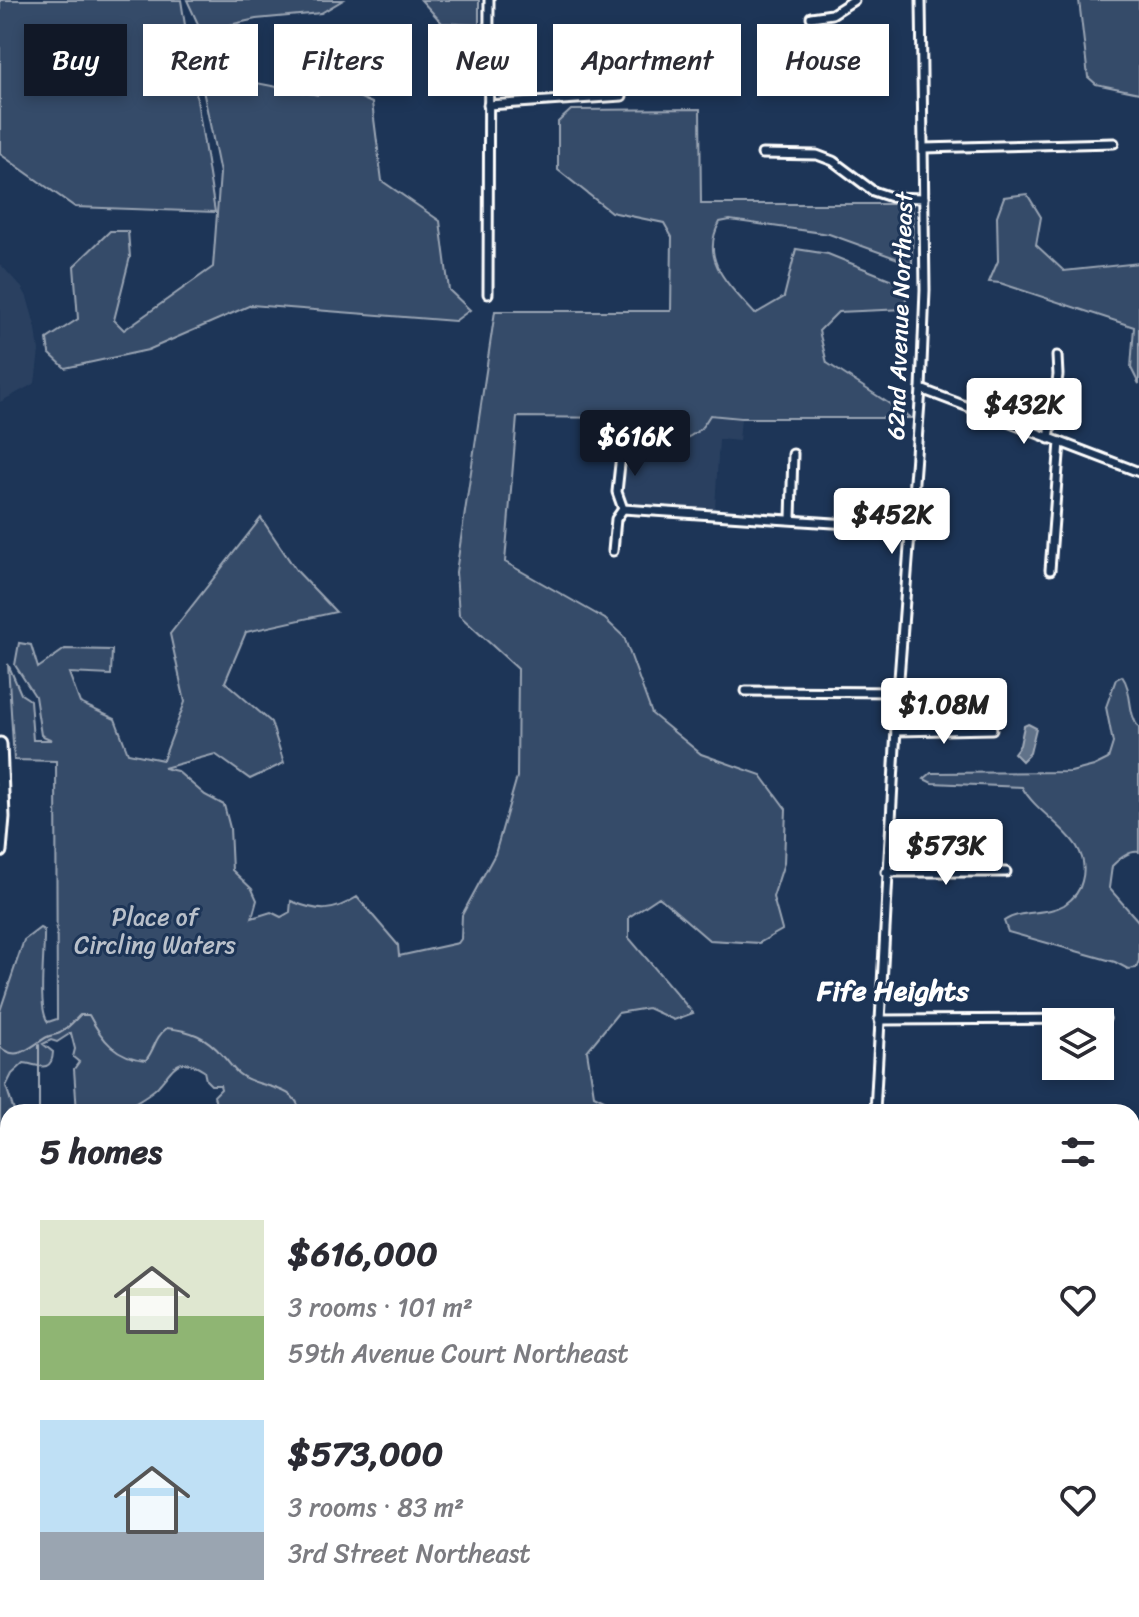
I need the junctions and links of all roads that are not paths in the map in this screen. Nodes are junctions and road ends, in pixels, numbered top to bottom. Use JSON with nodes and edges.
{"nodes":[{"id":1,"x":489,"y":0,"type":"edge"},
{"id":2,"x":854,"y":0,"type":"edge"},
{"id":3,"x":921,"y":0,"type":"edge"},
{"id":4,"x":811,"y":17,"type":"dead end"},
{"id":5,"x":622,"y":96,"type":"dead end"},
{"id":6,"x":488,"y":105,"type":"junction"},
{"id":7,"x":1114,"y":143,"type":"dead end"},
{"id":8,"x":924,"y":148,"type":"junction"},
{"id":9,"x":762,"y":154,"type":"dead end"},
{"id":10,"x":924,"y":198,"type":"junction"},
{"id":11,"x":488,"y":294,"type":"dead end"},
{"id":12,"x":1057,"y":356,"type":"dead end"},
{"id":13,"x":921,"y":389,"type":"junction"},
{"id":14,"x":1049,"y":439,"type":"junction"},
{"id":15,"x":1060,"y":442,"type":"junction"},
{"id":16,"x":793,"y":454,"type":"dead end"},
{"id":17,"x":621,"y":455,"type":"dead end"},
{"id":18,"x":1139,"y":472,"type":"edge"},
{"id":19,"x":623,"y":509,"type":"junction"},
{"id":20,"x":791,"y":518,"type":"junction"},
{"id":21,"x":909,"y":528,"type":"junction"},
{"id":22,"x":613,"y":551,"type":"dead end"},
{"id":23,"x":1050,"y":570,"type":"dead end"},
{"id":24,"x":746,"y":691,"type":"dead end"},
{"id":25,"x":898,"y":692,"type":"junction"},
{"id":26,"x":992,"y":729,"type":"dead end"},
{"id":27,"x":896,"y":731,"type":"junction"},
{"id":28,"x":0,"y":744,"type":"edge"},
{"id":29,"x":0,"y":851,"type":"edge"},
{"id":30,"x":886,"y":872,"type":"junction"},
{"id":31,"x":1006,"y":872,"type":"dead end"},
{"id":32,"x":1042,"y":1019,"type":"edge"},
{"id":33,"x":879,"y":1020,"type":"junction"},
{"id":34,"x":875,"y":1104,"type":"edge"}],
"edges":[{"from":1,"to":6,"type":"street"},
{"from":2,"to":4,"type":"street"},
{"from":3,"to":8,"type":"street","name":"62nd Avenue Northeast"},
{"from":5,"to":6,"type":"street"},
{"from":6,"to":11,"type":"street"},
{"from":7,"to":8,"type":"street"},
{"from":8,"to":10,"type":"street","name":"62nd Avenue Northeast"},
{"from":9,"to":10,"type":"street"},
{"from":10,"to":13,"type":"street","name":"62nd Avenue Northeast"},
{"from":12,"to":14,"type":"street"},
{"from":13,"to":14,"type":"street"},
{"from":13,"to":21,"type":"street","name":"62nd Avenue Northeast"},
{"from":14,"to":15,"type":"street"},
{"from":15,"to":18,"type":"street"},
{"from":15,"to":23,"type":"street"},
{"from":16,"to":20,"type":"street"},
{"from":17,"to":19,"type":"street"},
{"from":19,"to":20,"type":"street"},
{"from":19,"to":22,"type":"street"},
{"from":20,"to":21,"type":"street"},
{"from":21,"to":25,"type":"street","name":"62nd Avenue Northeast"},
{"from":24,"to":25,"type":"street"},
{"from":25,"to":27,"type":"street","name":"62nd Avenue Northeast"},
{"from":26,"to":27,"type":"street"},
{"from":27,"to":30,"type":"street","name":"62nd Avenue Northeast"},
{"from":28,"to":29,"type":"main road"},
{"from":30,"to":31,"type":"street"},
{"from":30,"to":33,"type":"street","name":"62nd Avenue Northeast"},
{"from":32,"to":33,"type":"street"},
{"from":33,"to":34,"type":"street","name":"62nd Avenue Northeast"}]}
